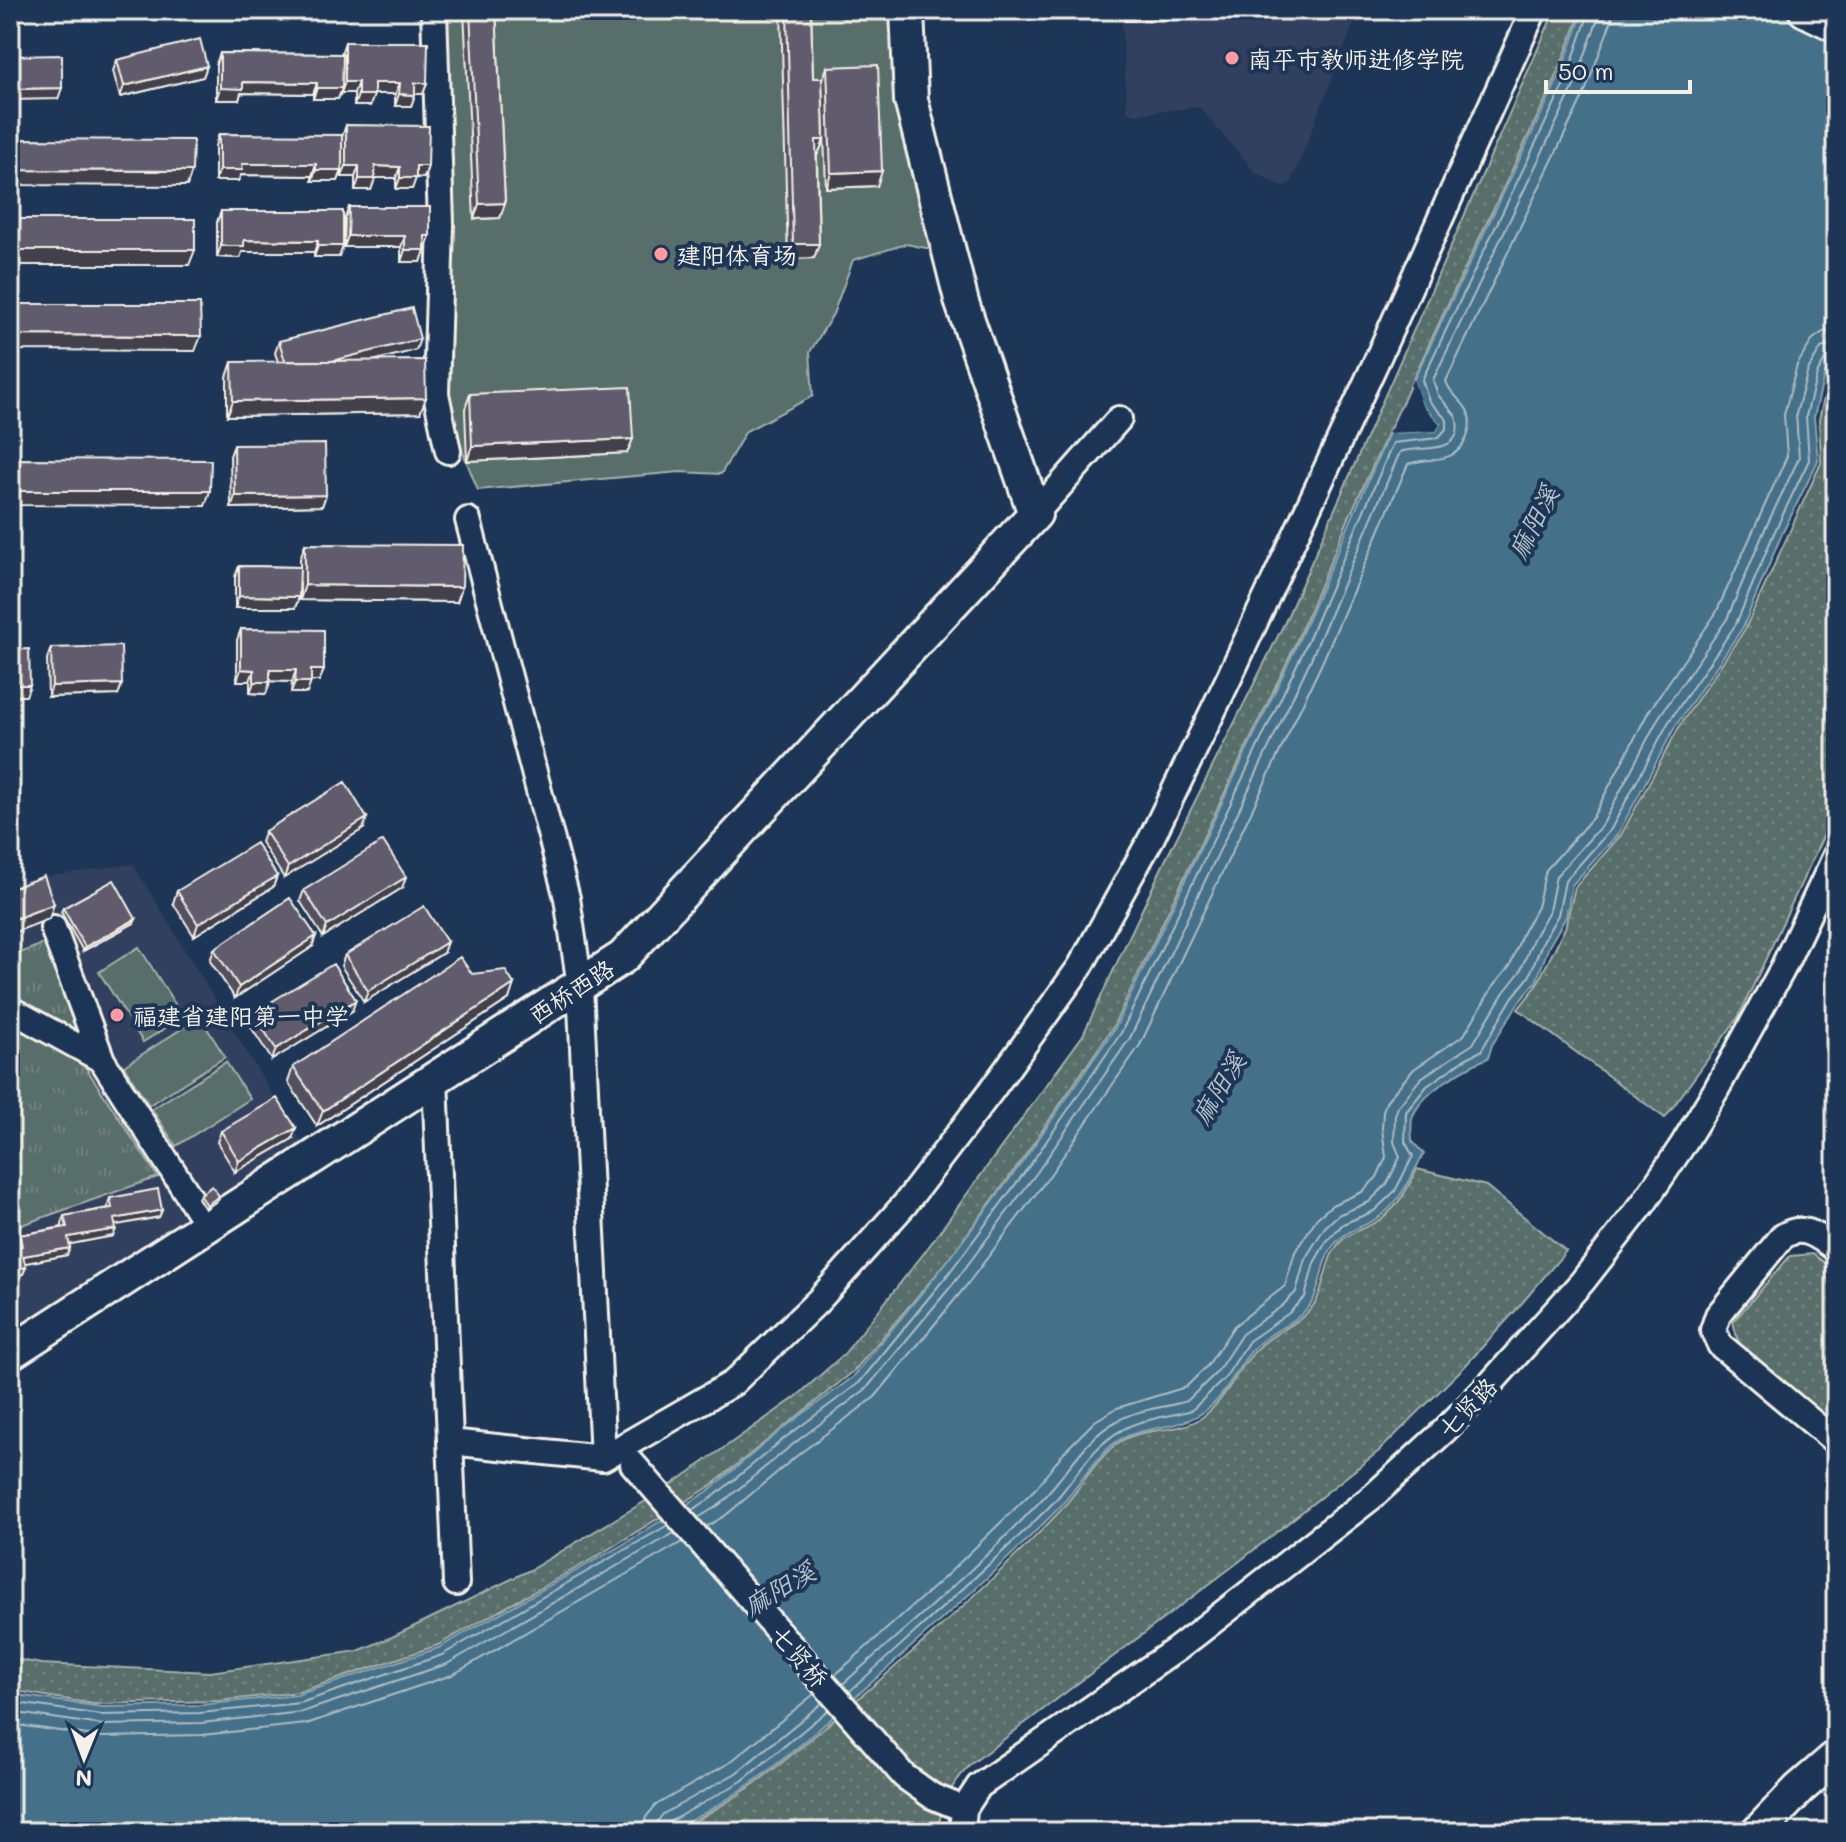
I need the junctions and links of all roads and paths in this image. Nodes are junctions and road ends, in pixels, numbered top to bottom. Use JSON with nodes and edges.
{"nodes":[{"id":1,"x":434,"y":10,"type":"edge"},
{"id":2,"x":907,"y":10,"type":"edge"},
{"id":3,"x":1534,"y":10,"type":"edge"},
{"id":4,"x":1805,"y":10,"type":"edge"},
{"id":5,"x":1836,"y":25,"type":"edge"},
{"id":6,"x":1119,"y":419,"type":"dead end"},
{"id":7,"x":448,"y":451,"type":"dead end"},
{"id":8,"x":1035,"y":514,"type":"junction"},
{"id":9,"x":468,"y":520,"type":"dead end"},
{"id":10,"x":1836,"y":855,"type":"edge"},
{"id":11,"x":53,"y":928,"type":"dead end"},
{"id":12,"x":580,"y":986,"type":"junction"},
{"id":13,"x":10,"y":1009,"type":"edge"},
{"id":14,"x":102,"y":1060,"type":"junction"},
{"id":15,"x":435,"y":1079,"type":"junction"},
{"id":16,"x":208,"y":1226,"type":"junction"},
{"id":17,"x":1836,"y":1249,"type":"edge"},
{"id":18,"x":10,"y":1353,"type":"edge"},
{"id":19,"x":450,"y":1442,"type":"junction"},
{"id":20,"x":1836,"y":1442,"type":"edge"},
{"id":21,"x":603,"y":1458,"type":"junction"},
{"id":22,"x":633,"y":1464,"type":"dead end"},
{"id":23,"x":456,"y":1583,"type":"dead end"},
{"id":24,"x":1836,"y":1757,"type":"edge"},
{"id":25,"x":1836,"y":1785,"type":"edge"},
{"id":26,"x":963,"y":1821,"type":"edge"},
{"id":27,"x":1758,"y":1832,"type":"edge"},
{"id":28,"x":1783,"y":1832,"type":"edge"}],
"edges":[{"from":1,"to":7,"type":"street"},
{"from":2,"to":8,"type":"main road"},
{"from":3,"to":21,"type":"street"},
{"from":4,"to":5,"type":"main road"},
{"from":6,"to":8,"type":"street"},
{"from":8,"to":12,"type":"main road","name":"西桥西路"},
{"from":9,"to":12,"type":"street"},
{"from":10,"to":26,"type":"street","name":"七贤路"},
{"from":11,"to":14,"type":"street"},
{"from":12,"to":15,"type":"main road","name":"西桥西路"},
{"from":12,"to":21,"type":"street"},
{"from":13,"to":14,"type":"street"},
{"from":14,"to":16,"type":"street"},
{"from":15,"to":16,"type":"main road","name":"西桥西路"},
{"from":15,"to":19,"type":"street"},
{"from":16,"to":18,"type":"main road","name":"西桥西路"},
{"from":17,"to":20,"type":"street"},
{"from":19,"to":21,"type":"street"},
{"from":19,"to":23,"type":"street"},
{"from":22,"to":26,"type":"street","name":"七贤桥"},
{"from":24,"to":27,"type":"main road"},
{"from":25,"to":28,"type":"main road"}]}
